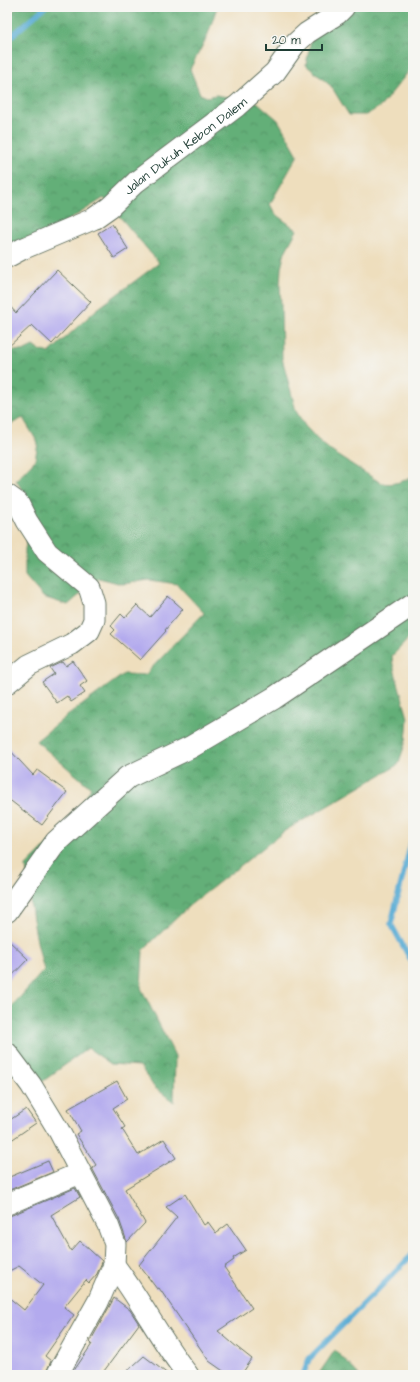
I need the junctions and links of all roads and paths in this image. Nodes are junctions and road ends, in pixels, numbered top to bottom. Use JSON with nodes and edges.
{"nodes":[{"id":1,"x":344,"y":7,"type":"edge"},
{"id":2,"x":7,"y":257,"type":"edge"},
{"id":3,"x":7,"y":495,"type":"edge"},
{"id":4,"x":413,"y":604,"type":"edge"},
{"id":5,"x":7,"y":683,"type":"edge"},
{"id":6,"x":7,"y":911,"type":"edge"},
{"id":7,"x":7,"y":1053,"type":"edge"},
{"id":8,"x":80,"y":1173,"type":"junction"},
{"id":9,"x":7,"y":1204,"type":"edge"},
{"id":10,"x":114,"y":1265,"type":"junction"},
{"id":11,"x":57,"y":1375,"type":"edge"},
{"id":12,"x":188,"y":1375,"type":"edge"}],
"edges":[{"from":1,"to":2,"type":"street","name":"Jalan Dukuh Kebon Dalem"},
{"from":3,"to":5,"type":"street"},
{"from":4,"to":6,"type":"street"},
{"from":7,"to":8,"type":"street"},
{"from":8,"to":9,"type":"street"},
{"from":8,"to":10,"type":"street"},
{"from":10,"to":11,"type":"street"},
{"from":10,"to":12,"type":"street"}]}
